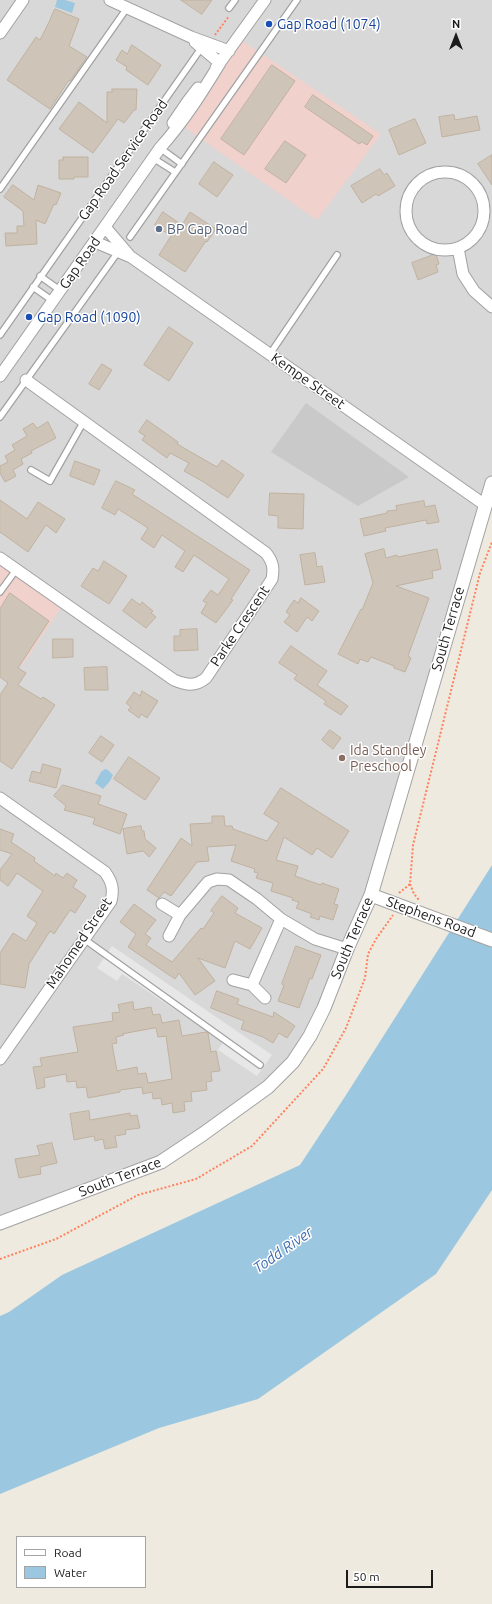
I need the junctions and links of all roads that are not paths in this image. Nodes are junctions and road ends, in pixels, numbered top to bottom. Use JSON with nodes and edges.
{"nodes":[{"id":1,"x":23,"y":0,"type":"edge"},
{"id":2,"x":110,"y":0,"type":"edge"},
{"id":3,"x":235,"y":0,"type":"edge"},
{"id":4,"x":265,"y":0,"type":"edge"},
{"id":5,"x":297,"y":0,"type":"edge"},
{"id":6,"x":127,"y":8,"type":"junction"},
{"id":7,"x":229,"y":8,"type":"road end"},
{"id":8,"x":0,"y":33,"type":"edge"},
{"id":9,"x":205,"y":45,"type":"junction"},
{"id":10,"x":229,"y":51,"type":"junction"},
{"id":11,"x":220,"y":63,"type":"junction"},
{"id":12,"x":160,"y":148,"type":"junction"},
{"id":13,"x":153,"y":158,"type":"junction"},
{"id":14,"x":182,"y":164,"type":"junction"},
{"id":15,"x":176,"y":172,"type":"junction"},
{"id":16,"x":0,"y":189,"type":"edge"},
{"id":17,"x":105,"y":227,"type":"junction"},
{"id":18,"x":130,"y":237,"type":"dead end"},
{"id":19,"x":95,"y":242,"type":"junction"},
{"id":20,"x":458,"y":248,"type":"junction"},
{"id":21,"x":120,"y":249,"type":"junction"},
{"id":22,"x":337,"y":255,"type":"dead end"},
{"id":23,"x":40,"y":276,"type":"junction"},
{"id":24,"x":33,"y":287,"type":"junction"},
{"id":25,"x":61,"y":291,"type":"junction"},
{"id":26,"x":53,"y":301,"type":"junction"},
{"id":27,"x":492,"y":307,"type":"edge"},
{"id":28,"x":0,"y":334,"type":"edge"},
{"id":29,"x":270,"y":354,"type":"junction"},
{"id":30,"x":0,"y":376,"type":"edge"},
{"id":31,"x":26,"y":380,"type":"junction"},
{"id":32,"x":0,"y":417,"type":"edge"},
{"id":33,"x":84,"y":421,"type":"junction"},
{"id":34,"x":30,"y":470,"type":"dead end"},
{"id":35,"x":492,"y":483,"type":"edge"},
{"id":36,"x":485,"y":505,"type":"junction"},
{"id":37,"x":0,"y":558,"type":"edge"},
{"id":38,"x":16,"y":570,"type":"junction"},
{"id":39,"x":0,"y":592,"type":"edge"},
{"id":40,"x":0,"y":798,"type":"edge"},
{"id":41,"x":371,"y":895,"type":"junction"},
{"id":42,"x":162,"y":904,"type":"dead end"},
{"id":43,"x":180,"y":914,"type":"junction"},
{"id":44,"x":281,"y":919,"type":"junction"},
{"id":45,"x":169,"y":936,"type":"dead end"},
{"id":46,"x":84,"y":939,"type":"junction"},
{"id":47,"x":492,"y":940,"type":"edge"},
{"id":48,"x":347,"y":949,"type":"junction"},
{"id":49,"x":233,"y":980,"type":"dead end"},
{"id":50,"x":252,"y":985,"type":"junction"},
{"id":51,"x":265,"y":998,"type":"dead end"},
{"id":52,"x":0,"y":1059,"type":"edge"},
{"id":53,"x":260,"y":1065,"type":"dead end"},
{"id":54,"x":0,"y":1223,"type":"edge"}],
"edges":[{"from":1,"to":8,"type":"street"},
{"from":2,"to":6,"type":"street"},
{"from":3,"to":7,"type":"lane"},
{"from":4,"to":10,"type":"street","name":"Gap Road"},
{"from":5,"to":14,"type":"lane"},
{"from":6,"to":9,"type":"street"},
{"from":6,"to":16,"type":"lane"},
{"from":9,"to":10,"type":"street"},
{"from":9,"to":11,"type":"street"},
{"from":9,"to":23,"type":"lane","name":"Gap Road Service Road"},
{"from":10,"to":11,"type":"street","name":"Gap Road"},
{"from":11,"to":12,"type":"street","name":"Gap Road"},
{"from":12,"to":13,"type":"street","name":"Gap Road"},
{"from":12,"to":14,"type":"lane","name":"Gap Road Service Road"},
{"from":13,"to":15,"type":"lane","name":"Gap Road Service Road"},
{"from":13,"to":17,"type":"street","name":"Gap Road"},
{"from":14,"to":15,"type":"lane"},
{"from":15,"to":18,"type":"lane"},
{"from":17,"to":19,"type":"street","name":"Gap Road"},
{"from":17,"to":21,"type":"street","name":"Kempe Street"},
{"from":19,"to":21,"type":"street","name":"Kempe Street"},
{"from":19,"to":25,"type":"street","name":"Gap Road"},
{"from":20,"to":20,"type":"street"},
{"from":20,"to":27,"type":"street"},
{"from":21,"to":29,"type":"street","name":"Kempe Street"},
{"from":21,"to":31,"type":"lane"},
{"from":22,"to":29,"type":"lane"},
{"from":23,"to":24,"type":"lane","name":"Gap Road Service Road"},
{"from":23,"to":25,"type":"lane"},
{"from":24,"to":26,"type":"lane"},
{"from":24,"to":28,"type":"lane","name":"Gap Road Service Road"},
{"from":25,"to":26,"type":"street","name":"Gap Road"},
{"from":26,"to":30,"type":"street","name":"Gap Road"},
{"from":29,"to":36,"type":"street","name":"Kempe Street"},
{"from":31,"to":32,"type":"lane"},
{"from":31,"to":33,"type":"street","name":"Parke Crescent"},
{"from":33,"to":34,"type":"lane"},
{"from":33,"to":38,"type":"street","name":"Parke Crescent"},
{"from":35,"to":36,"type":"street","name":"South Terrace"},
{"from":36,"to":41,"type":"street","name":"South Terrace"},
{"from":37,"to":38,"type":"street","name":"Parke Crescent"},
{"from":38,"to":39,"type":"lane"},
{"from":40,"to":46,"type":"street","name":"Mahomed Street"},
{"from":41,"to":47,"type":"street","name":"Stephens Road"},
{"from":41,"to":48,"type":"street","name":"South Terrace"},
{"from":42,"to":43,"type":"street"},
{"from":43,"to":44,"type":"street"},
{"from":43,"to":45,"type":"street"},
{"from":44,"to":48,"type":"street"},
{"from":44,"to":50,"type":"street"},
{"from":46,"to":52,"type":"street","name":"Mahomed Street"},
{"from":46,"to":53,"type":"lane"},
{"from":48,"to":54,"type":"street","name":"South Terrace"},
{"from":49,"to":50,"type":"street"},
{"from":50,"to":51,"type":"street"}]}
